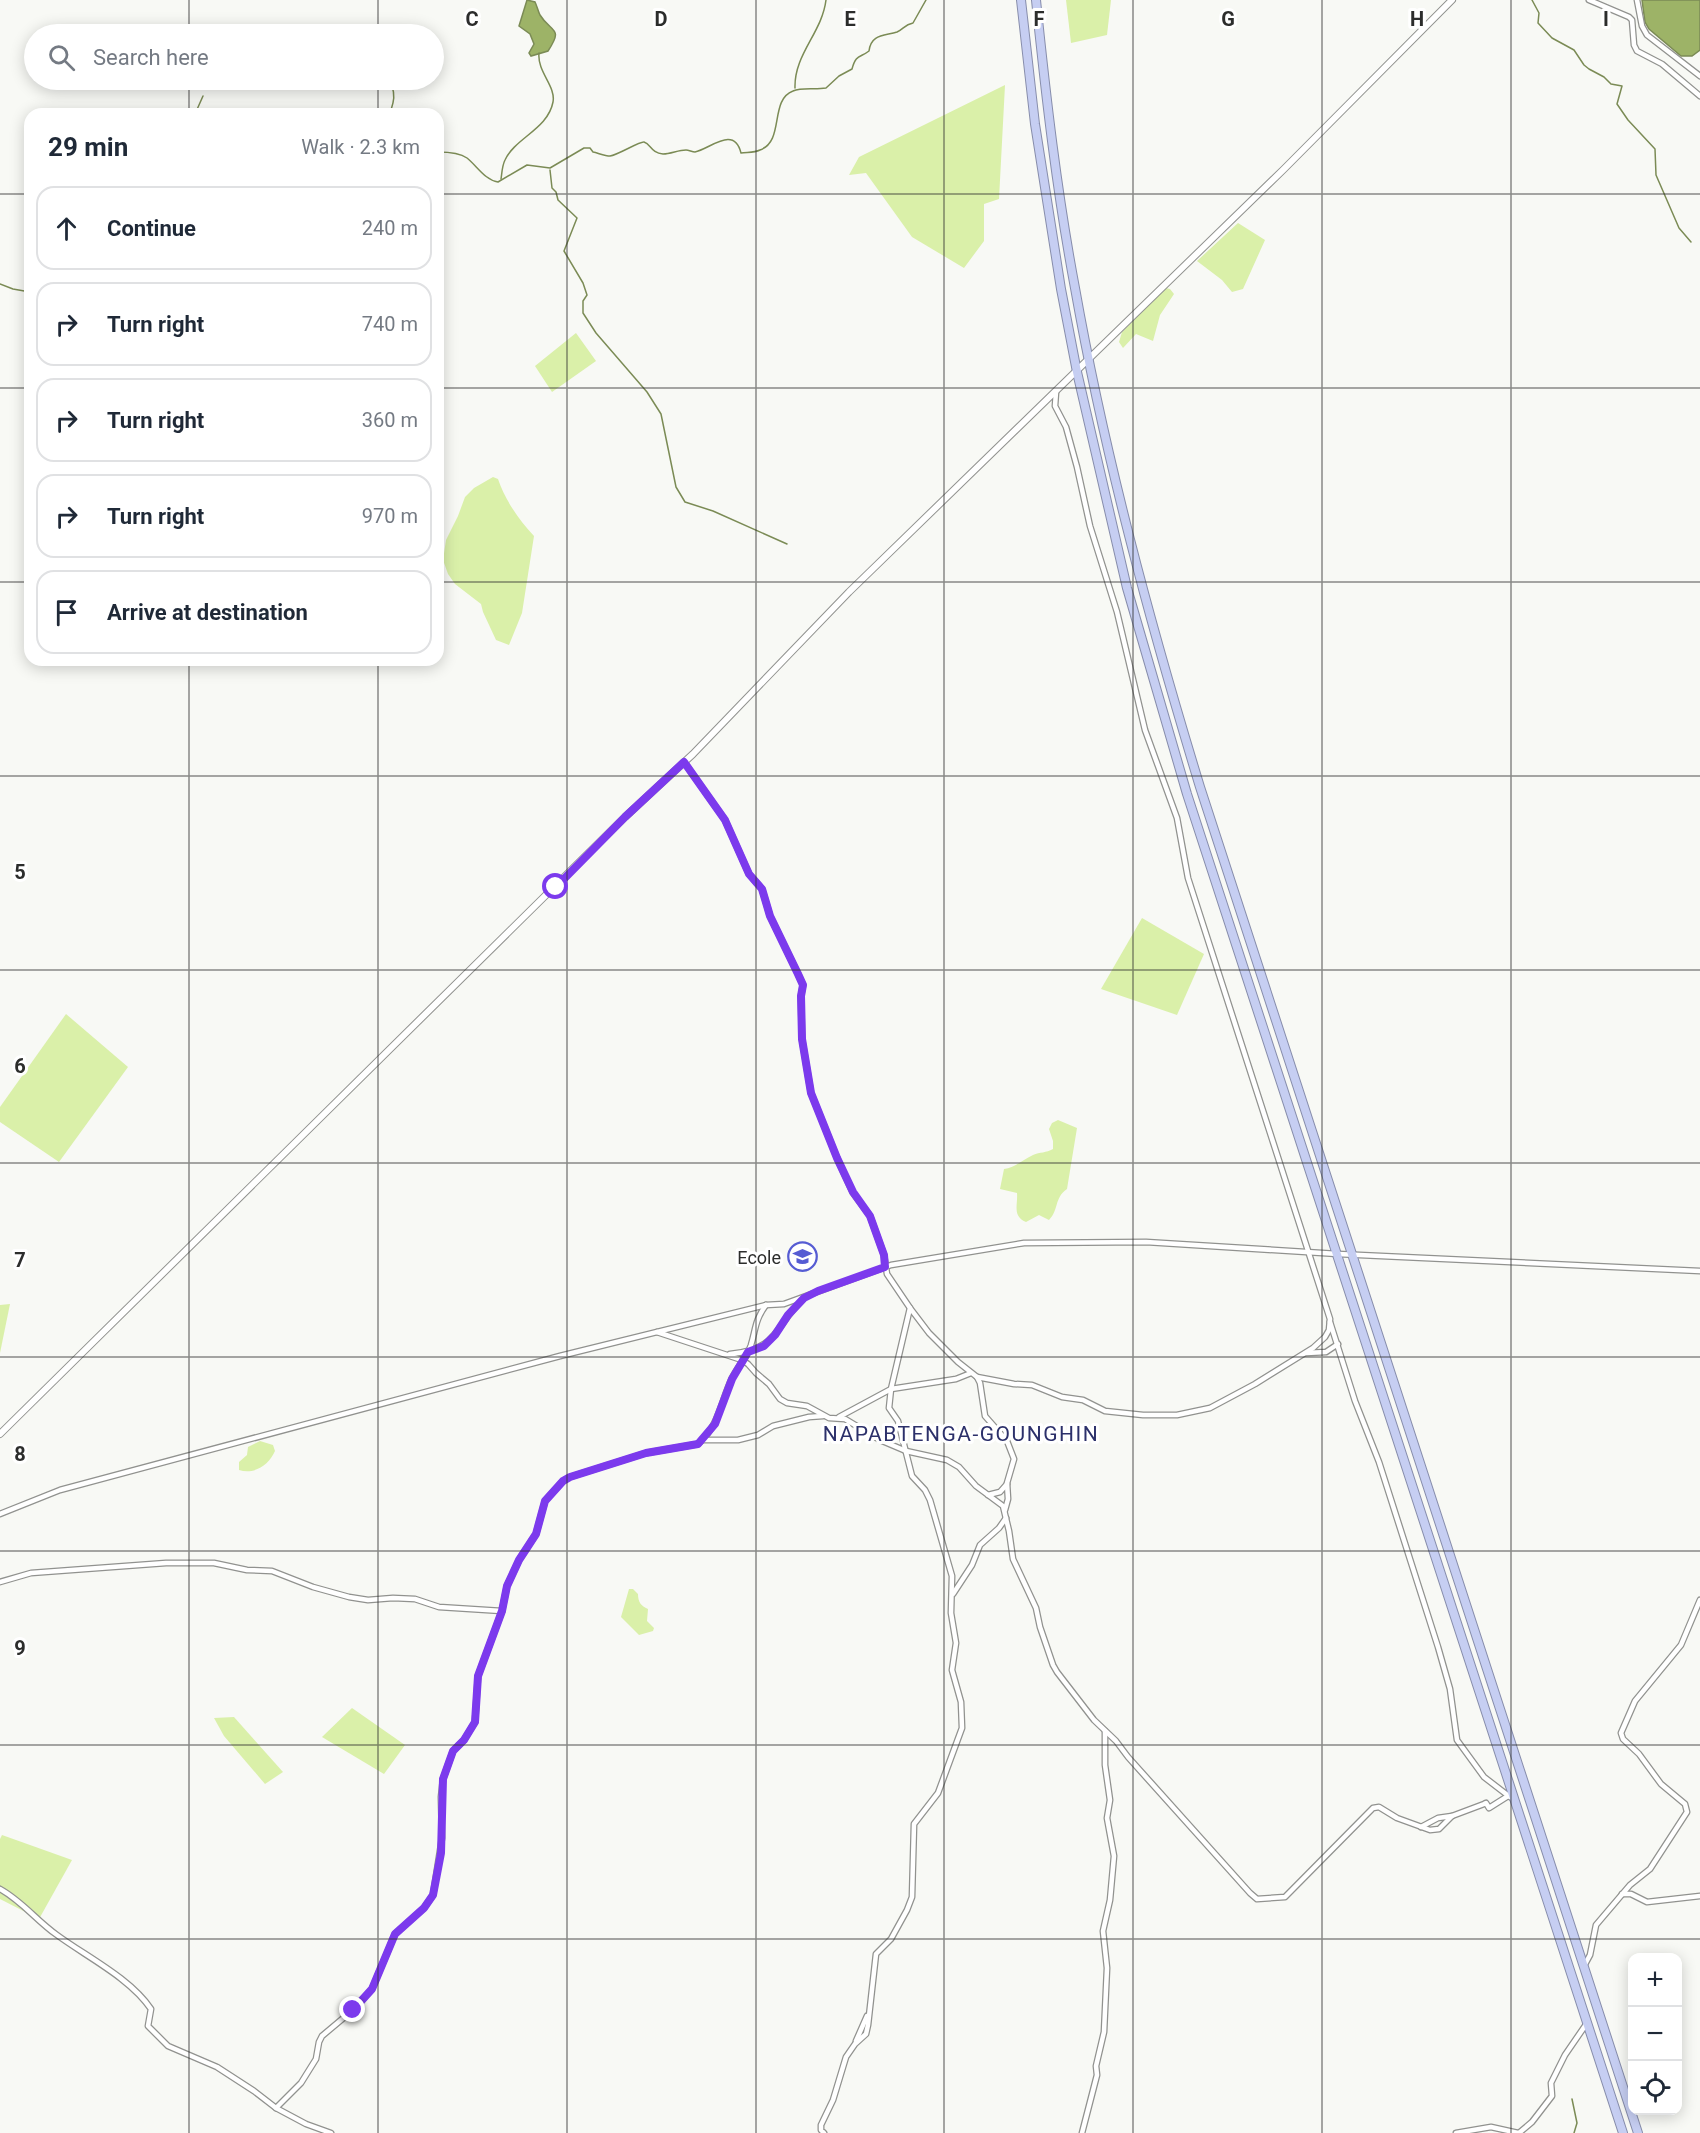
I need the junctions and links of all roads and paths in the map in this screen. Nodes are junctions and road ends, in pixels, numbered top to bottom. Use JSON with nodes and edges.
{"nodes":[{"id":1,"x":1021,"y":0,"type":"edge"},
{"id":2,"x":1036,"y":0,"type":"edge"},
{"id":3,"x":1452,"y":0,"type":"edge"},
{"id":4,"x":1589,"y":0,"type":"edge"},
{"id":5,"x":1637,"y":0,"type":"edge"},
{"id":6,"x":1700,"y":76,"type":"edge"},
{"id":7,"x":1700,"y":96,"type":"edge"},
{"id":8,"x":1088,"y":360,"type":"junction"},
{"id":9,"x":1077,"y":372,"type":"junction"},
{"id":10,"x":1056,"y":392,"type":"junction"},
{"id":11,"x":684,"y":762,"type":"junction"},
{"id":12,"x":1309,"y":1252,"type":"junction"},
{"id":13,"x":1338,"y":1254,"type":"junction"},
{"id":14,"x":1353,"y":1255,"type":"junction"},
{"id":15,"x":885,"y":1267,"type":"junction"},
{"id":16,"x":1700,"y":1271,"type":"edge"},
{"id":17,"x":804,"y":1298,"type":"junction"},
{"id":18,"x":766,"y":1305,"type":"junction"},
{"id":19,"x":910,"y":1308,"type":"junction"},
{"id":20,"x":1330,"y":1319,"type":"junction"},
{"id":21,"x":657,"y":1332,"type":"junction"},
{"id":22,"x":1338,"y":1344,"type":"junction"},
{"id":23,"x":748,"y":1352,"type":"junction"},
{"id":24,"x":1304,"y":1353,"type":"junction"},
{"id":25,"x":727,"y":1354,"type":"junction"},
{"id":26,"x":743,"y":1360,"type":"junction"},
{"id":27,"x":971,"y":1373,"type":"junction"},
{"id":28,"x":977,"y":1377,"type":"junction"},
{"id":29,"x":891,"y":1389,"type":"junction"},
{"id":30,"x":824,"y":1416,"type":"junction"},
{"id":31,"x":837,"y":1418,"type":"junction"},
{"id":32,"x":0,"y":1434,"type":"edge"},
{"id":33,"x":702,"y":1440,"type":"junction"},
{"id":34,"x":906,"y":1451,"type":"junction"},
{"id":35,"x":1007,"y":1483,"type":"junction"},
{"id":36,"x":988,"y":1495,"type":"junction"},
{"id":37,"x":1005,"y":1510,"type":"junction"},
{"id":38,"x":0,"y":1514,"type":"edge"},
{"id":39,"x":1006,"y":1518,"type":"junction"},
{"id":40,"x":0,"y":1582,"type":"edge"},
{"id":41,"x":952,"y":1597,"type":"junction"},
{"id":42,"x":1700,"y":1600,"type":"edge"},
{"id":43,"x":502,"y":1611,"type":"junction"},
{"id":44,"x":1105,"y":1731,"type":"junction"},
{"id":45,"x":1512,"y":1799,"type":"junction"},
{"id":46,"x":1452,"y":1816,"type":"junction"},
{"id":47,"x":1421,"y":1827,"type":"junction"},
{"id":48,"x":0,"y":1889,"type":"edge"},
{"id":49,"x":1622,"y":1894,"type":"junction"},
{"id":50,"x":1700,"y":1896,"type":"edge"},
{"id":51,"x":1584,"y":1966,"type":"junction"},
{"id":52,"x":1587,"y":2022,"type":"junction"},
{"id":53,"x":276,"y":2108,"type":"junction"},
{"id":54,"x":331,"y":2133,"type":"edge"},
{"id":55,"x":824,"y":2133,"type":"edge"},
{"id":56,"x":1082,"y":2133,"type":"edge"},
{"id":57,"x":1456,"y":2133,"type":"edge"},
{"id":58,"x":1518,"y":2133,"type":"edge"},
{"id":59,"x":1623,"y":2133,"type":"edge"},
{"id":60,"x":1638,"y":2133,"type":"edge"}],
"edges":[{"from":1,"to":9,"type":"highway"},
{"from":2,"to":8,"type":"highway"},
{"from":3,"to":8,"type":"street"},
{"from":4,"to":7,"type":"street"},
{"from":5,"to":6,"type":"street"},
{"from":8,"to":9,"type":"street"},
{"from":8,"to":14,"type":"highway"},
{"from":9,"to":10,"type":"street"},
{"from":9,"to":13,"type":"highway"},
{"from":10,"to":11,"type":"street"},
{"from":10,"to":12,"type":"street"},
{"from":11,"to":15,"type":"street"},
{"from":11,"to":32,"type":"street"},
{"from":12,"to":13,"type":"street"},
{"from":12,"to":15,"type":"street"},
{"from":12,"to":20,"type":"street"},
{"from":13,"to":14,"type":"street"},
{"from":13,"to":45,"type":"highway"},
{"from":14,"to":16,"type":"street"},
{"from":14,"to":51,"type":"highway"},
{"from":15,"to":17,"type":"street"},
{"from":15,"to":19,"type":"street"},
{"from":17,"to":18,"type":"street"},
{"from":17,"to":23,"type":"street"},
{"from":18,"to":21,"type":"street"},
{"from":18,"to":23,"type":"street"},
{"from":19,"to":27,"type":"street"},
{"from":19,"to":29,"type":"street"},
{"from":20,"to":22,"type":"street"},
{"from":20,"to":24,"type":"street"},
{"from":21,"to":25,"type":"street"},
{"from":21,"to":38,"type":"street"},
{"from":22,"to":24,"type":"street"},
{"from":22,"to":45,"type":"street"},
{"from":23,"to":25,"type":"street"},
{"from":23,"to":26,"type":"street"},
{"from":24,"to":28,"type":"street"},
{"from":25,"to":26,"type":"street"},
{"from":26,"to":30,"type":"street"},
{"from":26,"to":33,"type":"street"},
{"from":27,"to":28,"type":"street"},
{"from":27,"to":29,"type":"street"},
{"from":28,"to":35,"type":"street"},
{"from":29,"to":31,"type":"street"},
{"from":29,"to":34,"type":"street"},
{"from":30,"to":31,"type":"street"},
{"from":30,"to":33,"type":"street"},
{"from":31,"to":34,"type":"street"},
{"from":33,"to":43,"type":"street"},
{"from":34,"to":36,"type":"street"},
{"from":34,"to":41,"type":"street"},
{"from":35,"to":36,"type":"street"},
{"from":35,"to":37,"type":"street"},
{"from":36,"to":37,"type":"street"},
{"from":37,"to":39,"type":"street"},
{"from":39,"to":41,"type":"street"},
{"from":39,"to":44,"type":"street"},
{"from":40,"to":43,"type":"street"},
{"from":41,"to":55,"type":"street"},
{"from":42,"to":49,"type":"street"},
{"from":43,"to":53,"type":"street"},
{"from":44,"to":47,"type":"street"},
{"from":44,"to":56,"type":"street"},
{"from":45,"to":46,"type":"street"},
{"from":45,"to":52,"type":"highway"},
{"from":46,"to":47,"type":"street"},
{"from":46,"to":47,"type":"street"},
{"from":48,"to":53,"type":"street"},
{"from":49,"to":50,"type":"street"},
{"from":49,"to":51,"type":"street"},
{"from":51,"to":60,"type":"highway"},
{"from":52,"to":58,"type":"street"},
{"from":52,"to":59,"type":"highway"},
{"from":53,"to":54,"type":"street"},
{"from":57,"to":58,"type":"street"}]}
